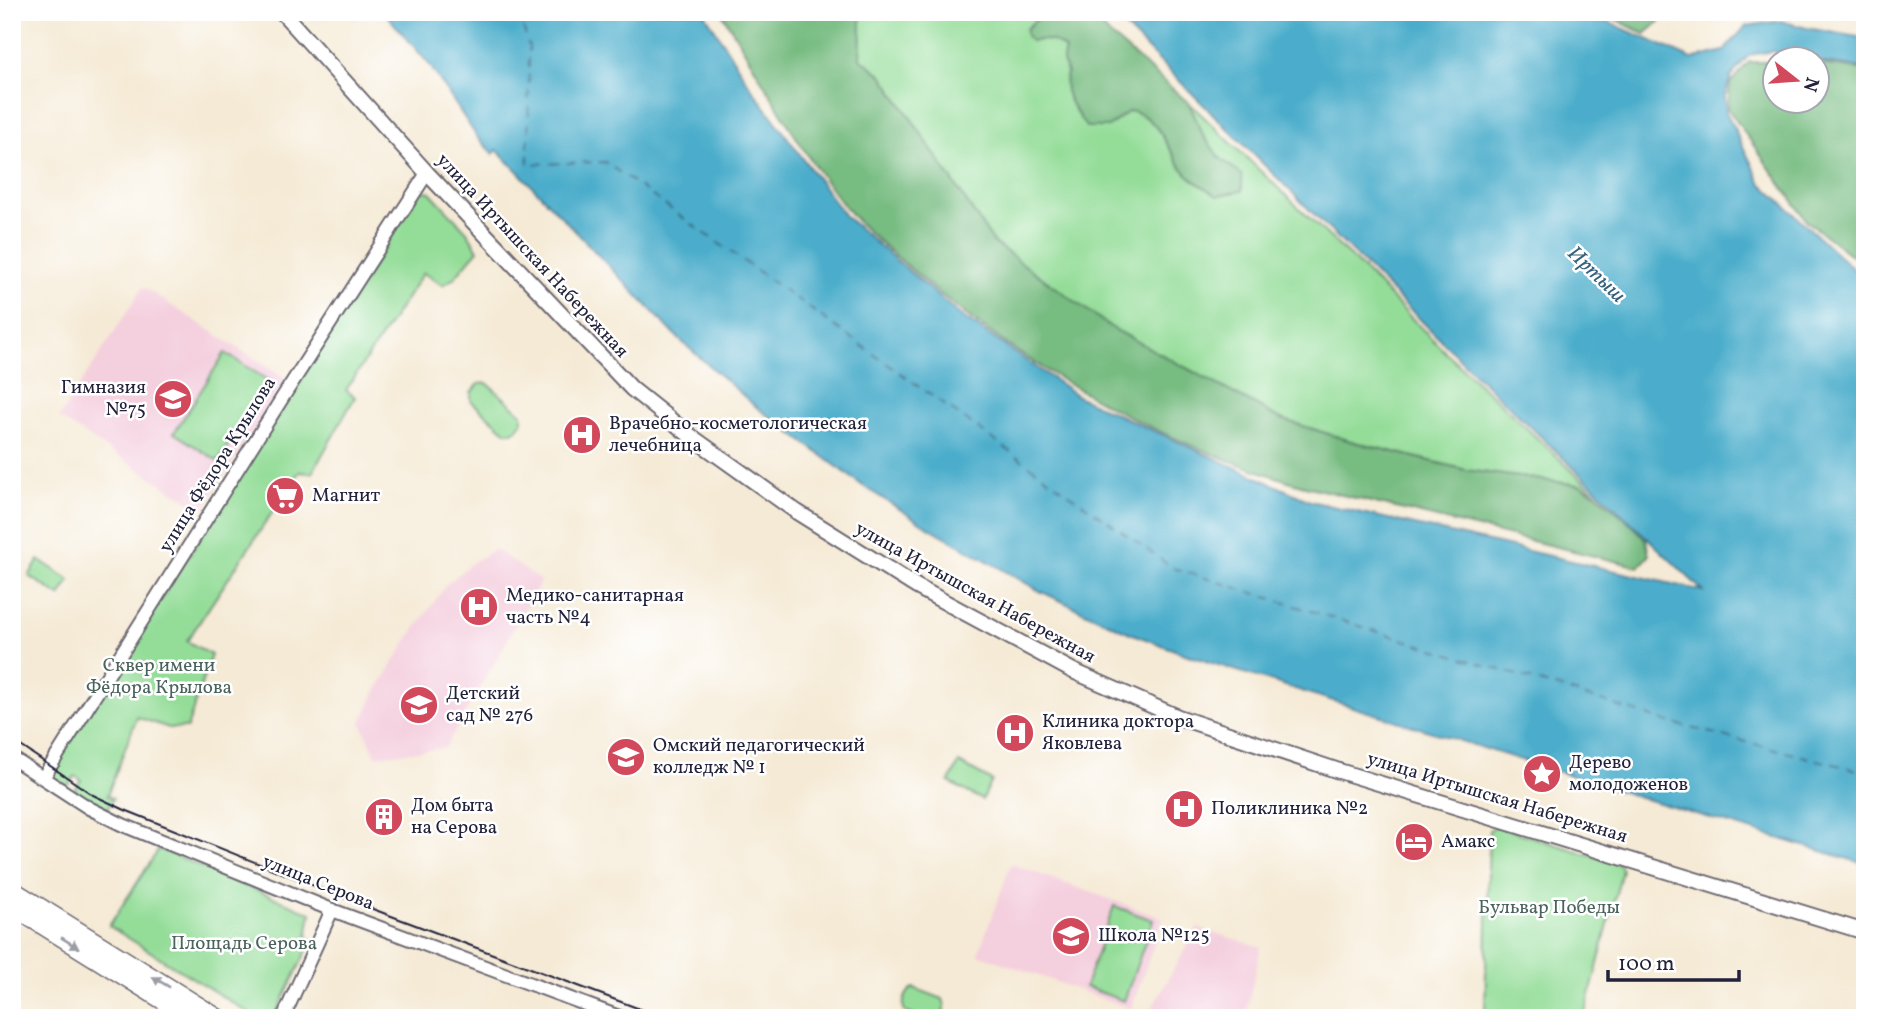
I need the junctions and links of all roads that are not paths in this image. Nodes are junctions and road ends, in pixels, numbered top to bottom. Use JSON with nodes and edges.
{"nodes":[{"id":1,"x":282,"y":12,"type":"edge"},
{"id":2,"x":427,"y":173,"type":"junction"},
{"id":3,"x":12,"y":758,"type":"edge"},
{"id":4,"x":43,"y":778,"type":"junction"},
{"id":5,"x":12,"y":889,"type":"edge"},
{"id":6,"x":12,"y":907,"type":"edge"},
{"id":7,"x":31,"y":910,"type":"junction"},
{"id":8,"x":332,"y":910,"type":"junction"},
{"id":9,"x":1865,"y":932,"type":"edge"},
{"id":10,"x":190,"y":1018,"type":"edge"},
{"id":11,"x":219,"y":1018,"type":"edge"},
{"id":12,"x":283,"y":1018,"type":"edge"},
{"id":13,"x":622,"y":1018,"type":"edge"}],
"edges":[{"from":1,"to":2,"type":"main road","name":"улица Иртышская Набережная"},
{"from":2,"to":4,"type":"street","name":"улица Фёдора Крылова"},
{"from":2,"to":9,"type":"main road","name":"улица Иртышская Набережная"},
{"from":3,"to":4,"type":"street","name":"улица Серова"},
{"from":4,"to":8,"type":"street","name":"улица Серова"},
{"from":5,"to":7,"type":"main road"},
{"from":6,"to":7,"type":"main road"},
{"from":7,"to":10,"type":"main road","one_way":true},
{"from":11,"to":7,"type":"main road","one_way":true},
{"from":8,"to":12,"type":"street"},
{"from":8,"to":13,"type":"street","name":"улица Серова"}]}
